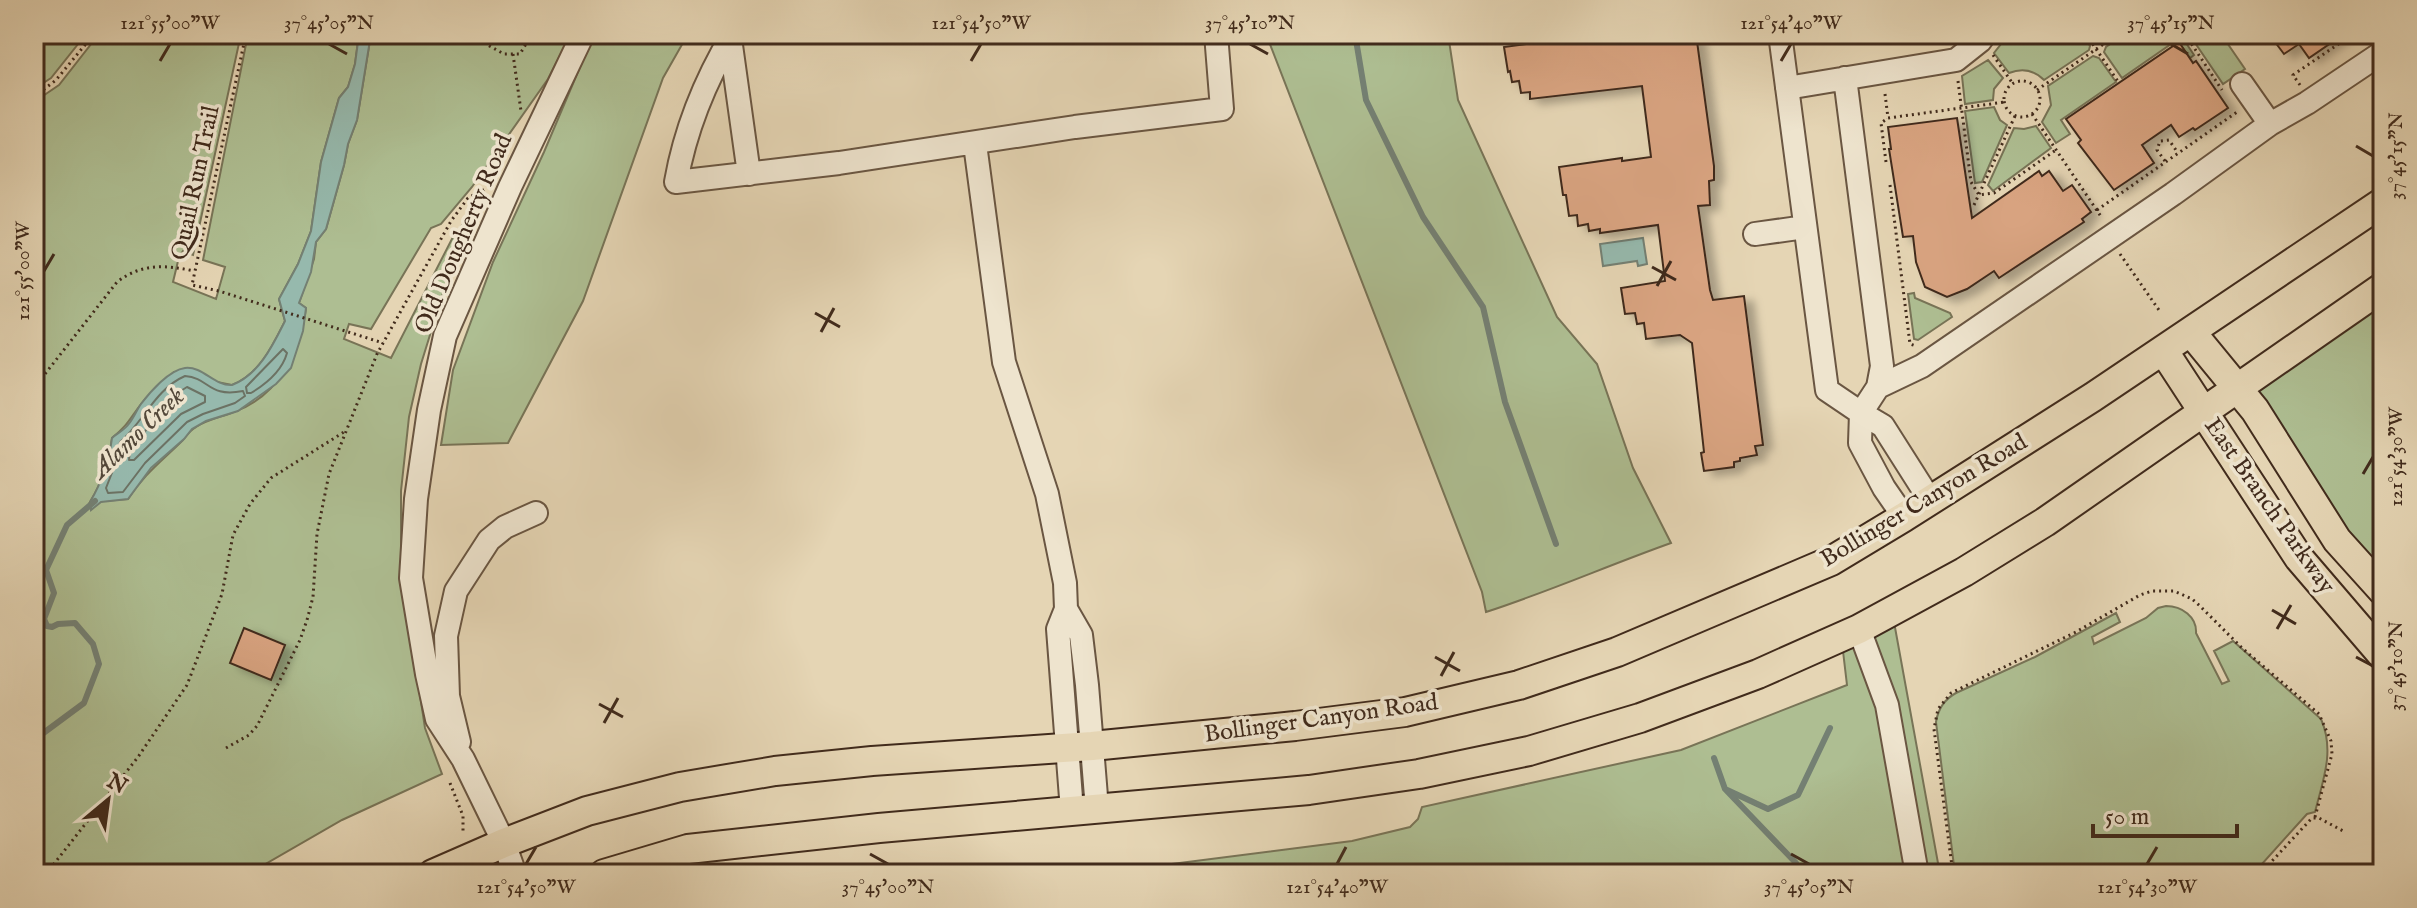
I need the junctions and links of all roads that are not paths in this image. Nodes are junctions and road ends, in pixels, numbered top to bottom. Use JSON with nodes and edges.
{"nodes":[{"id":1,"x":583,"y":34,"type":"edge"},
{"id":2,"x":1216,"y":34,"type":"edge"},
{"id":3,"x":1780,"y":34,"type":"edge"},
{"id":4,"x":732,"y":36,"type":"edge"},
{"id":5,"x":1984,"y":36,"type":"edge"},
{"id":6,"x":2383,"y":52,"type":"edge"},
{"id":7,"x":1845,"y":78,"type":"junction"},
{"id":8,"x":1787,"y":88,"type":"junction"},
{"id":9,"x":2235,"y":92,"type":"road end"},
{"id":10,"x":2262,"y":130,"type":"junction"},
{"id":11,"x":975,"y":144,"type":"junction"},
{"id":12,"x":749,"y":174,"type":"junction"},
{"id":13,"x":2383,"y":202,"type":"edge"},
{"id":14,"x":1805,"y":227,"type":"junction"},
{"id":15,"x":1755,"y":234,"type":"dead end"},
{"id":16,"x":2383,"y":287,"type":"edge"},
{"id":17,"x":2191,"y":332,"type":"junction"},
{"id":18,"x":2163,"y":350,"type":"junction"},
{"id":19,"x":1878,"y":387,"type":"junction"},
{"id":20,"x":2236,"y":387,"type":"junction"},
{"id":21,"x":1861,"y":413,"type":"junction"},
{"id":22,"x":2203,"y":413,"type":"junction"},
{"id":23,"x":1930,"y":500,"type":"junction"},
{"id":24,"x":536,"y":513,"type":"dead end"},
{"id":25,"x":1904,"y":517,"type":"junction"},
{"id":26,"x":2378,"y":578,"type":"edge"},
{"id":27,"x":1859,"y":629,"type":"junction"},
{"id":28,"x":2383,"y":656,"type":"edge"},
{"id":29,"x":1079,"y":748,"type":"junction"},
{"id":30,"x":463,"y":759,"type":"junction"},
{"id":31,"x":1085,"y":810,"type":"junction"},
{"id":32,"x":504,"y":843,"type":"junction"},
{"id":33,"x":433,"y":874,"type":"edge"},
{"id":34,"x":515,"y":874,"type":"edge"},
{"id":35,"x":604,"y":874,"type":"edge"},
{"id":36,"x":1917,"y":874,"type":"edge"}],
"edges":[{"from":1,"to":30,"type":"street","name":"Old Dougherty Road"},
{"from":2,"to":11,"type":"street"},
{"from":3,"to":8,"type":"street"},
{"from":4,"to":12,"type":"street"},
{"from":4,"to":12,"type":"street"},
{"from":5,"to":7,"type":"street"},
{"from":6,"to":10,"type":"street"},
{"from":7,"to":8,"type":"street"},
{"from":7,"to":19,"type":"street"},
{"from":8,"to":14,"type":"street"},
{"from":9,"to":10,"type":"street"},
{"from":10,"to":19,"type":"street"},
{"from":11,"to":12,"type":"street"},
{"from":11,"to":29,"type":"street"},
{"from":13,"to":17,"type":"main road","name":"Bollinger Canyon Road"},
{"from":14,"to":15,"type":"street"},
{"from":14,"to":21,"type":"street"},
{"from":16,"to":20,"type":"main road"},
{"from":17,"to":18,"type":"main road","name":"Bollinger Canyon Road"},
{"from":17,"to":20,"type":"main road","name":"East Branch Parkway"},
{"from":18,"to":22,"type":"main road","name":"East Branch Parkway"},
{"from":18,"to":23,"type":"main road","name":"Bollinger Canyon Road"},
{"from":19,"to":21,"type":"street"},
{"from":20,"to":22,"type":"main road"},
{"from":20,"to":26,"type":"main road","name":"East Branch Parkway"},
{"from":21,"to":23,"type":"street"},
{"from":21,"to":25,"type":"street"},
{"from":22,"to":27,"type":"main road"},
{"from":22,"to":28,"type":"main road","name":"East Branch Parkway"},
{"from":23,"to":25,"type":"main road","name":"Bollinger Canyon Road"},
{"from":24,"to":30,"type":"street"},
{"from":25,"to":29,"type":"main road","name":"Bollinger Canyon Road"},
{"from":27,"to":31,"type":"main road"},
{"from":27,"to":36,"type":"street"},
{"from":29,"to":31,"type":"street"},
{"from":29,"to":32,"type":"main road","name":"Bollinger Canyon Road"},
{"from":30,"to":32,"type":"street","name":"Old Dougherty Road"},
{"from":31,"to":35,"type":"main road"},
{"from":32,"to":33,"type":"main road","name":"Bollinger Canyon Road"},
{"from":32,"to":34,"type":"street","name":"Old Dougherty Road"}]}
